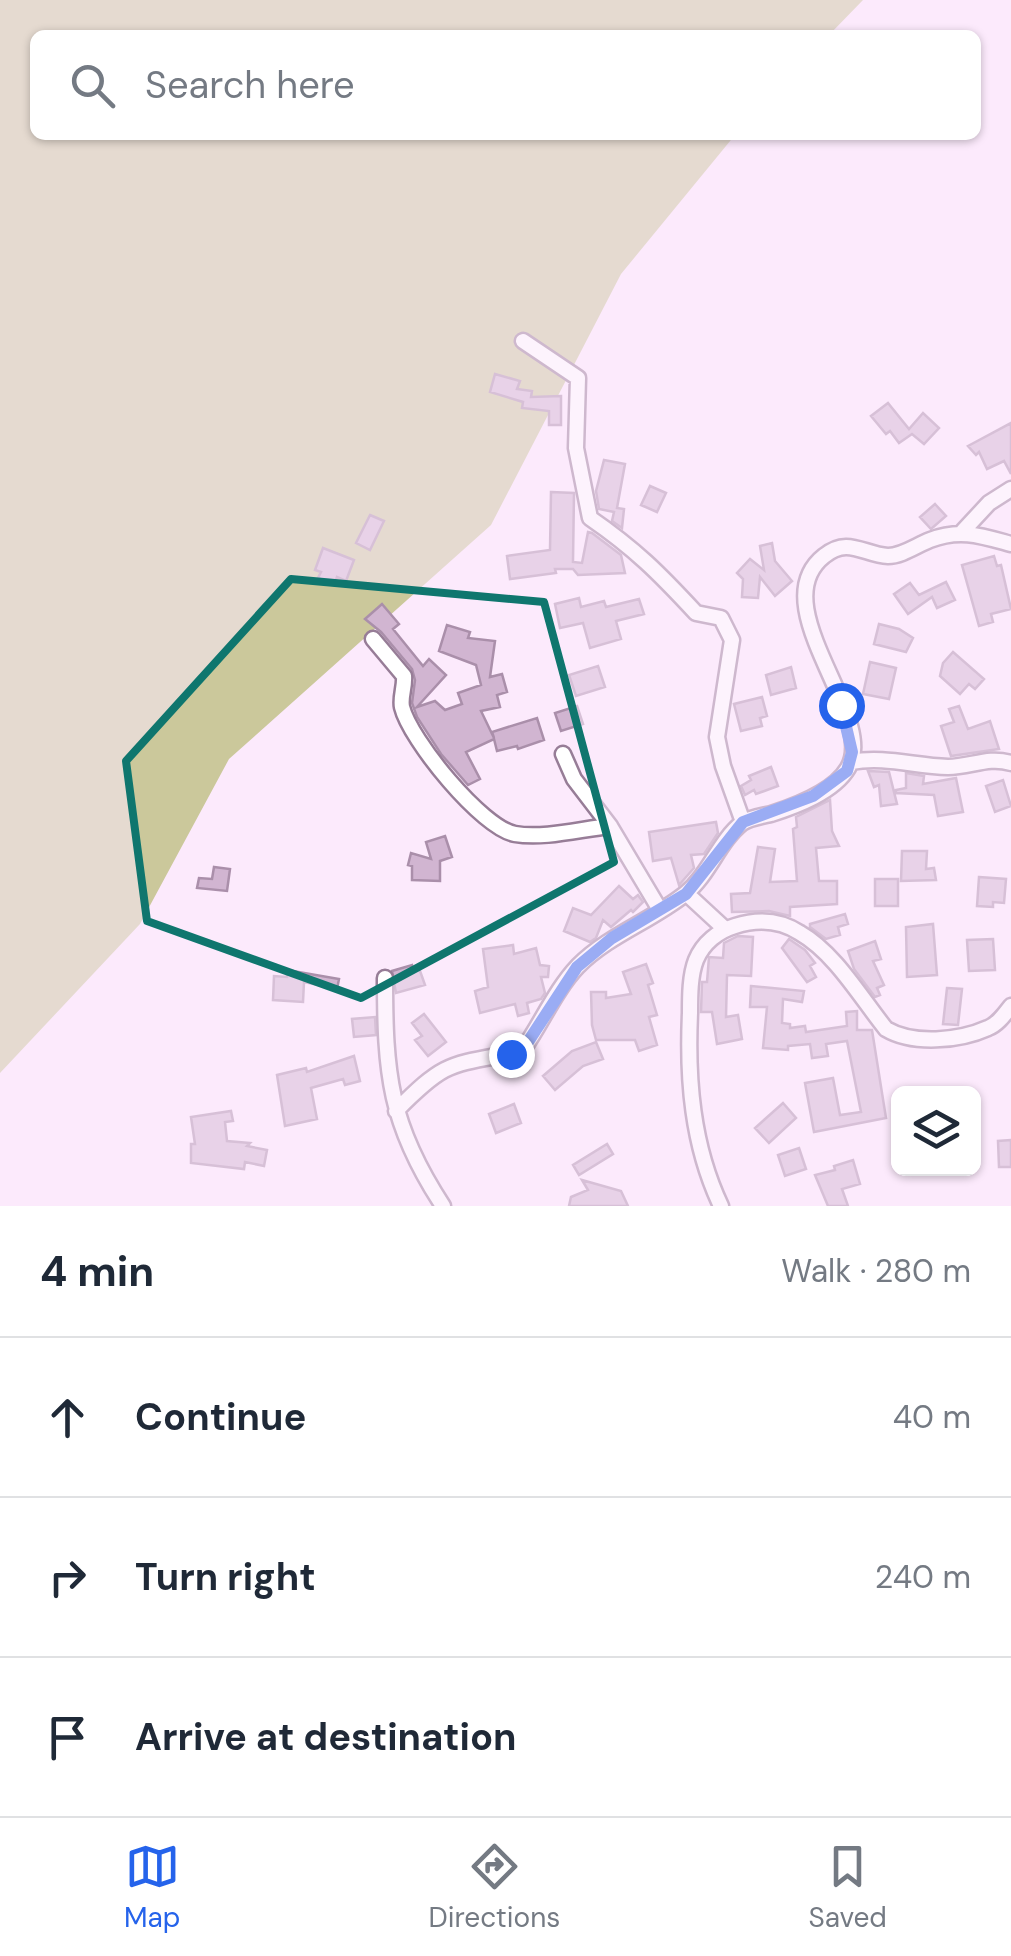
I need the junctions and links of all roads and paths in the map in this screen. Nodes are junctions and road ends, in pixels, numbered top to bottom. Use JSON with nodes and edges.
{"nodes":[{"id":1,"x":523,"y":341,"type":"dead end"},
{"id":2,"x":1011,"y":489,"type":"edge"},
{"id":3,"x":963,"y":531,"type":"junction"},
{"id":4,"x":1011,"y":544,"type":"edge"},
{"id":5,"x":372,"y":639,"type":"dead end"},
{"id":6,"x":563,"y":754,"type":"dead end"},
{"id":7,"x":851,"y":762,"type":"junction"},
{"id":8,"x":1011,"y":764,"type":"edge"},
{"id":9,"x":743,"y":822,"type":"junction"},
{"id":10,"x":610,"y":826,"type":"junction"},
{"id":11,"x":686,"y":894,"type":"junction"},
{"id":12,"x":660,"y":910,"type":"junction"},
{"id":13,"x":725,"y":929,"type":"junction"},
{"id":14,"x":385,"y":978,"type":"dead end"},
{"id":15,"x":1011,"y":1006,"type":"edge"},
{"id":16,"x":1000,"y":1020,"type":"junction"},
{"id":17,"x":1011,"y":1034,"type":"edge"},
{"id":18,"x":396,"y":1111,"type":"junction"},
{"id":19,"x":438,"y":1204,"type":"edge"},
{"id":20,"x":721,"y":1206,"type":"edge"}],
"edges":[{"from":1,"to":9,"type":"street"},
{"from":2,"to":3,"type":"street"},
{"from":3,"to":4,"type":"street"},
{"from":3,"to":7,"type":"street"},
{"from":5,"to":10,"type":"street"},
{"from":6,"to":10,"type":"street"},
{"from":7,"to":8,"type":"street"},
{"from":7,"to":9,"type":"street"},
{"from":9,"to":11,"type":"street"},
{"from":10,"to":12,"type":"street"},
{"from":11,"to":12,"type":"street"},
{"from":11,"to":13,"type":"street"},
{"from":12,"to":18,"type":"street"},
{"from":13,"to":16,"type":"street"},
{"from":13,"to":20,"type":"street"},
{"from":14,"to":18,"type":"street"},
{"from":15,"to":16,"type":"street"},
{"from":16,"to":17,"type":"street"},
{"from":18,"to":19,"type":"street"}]}
